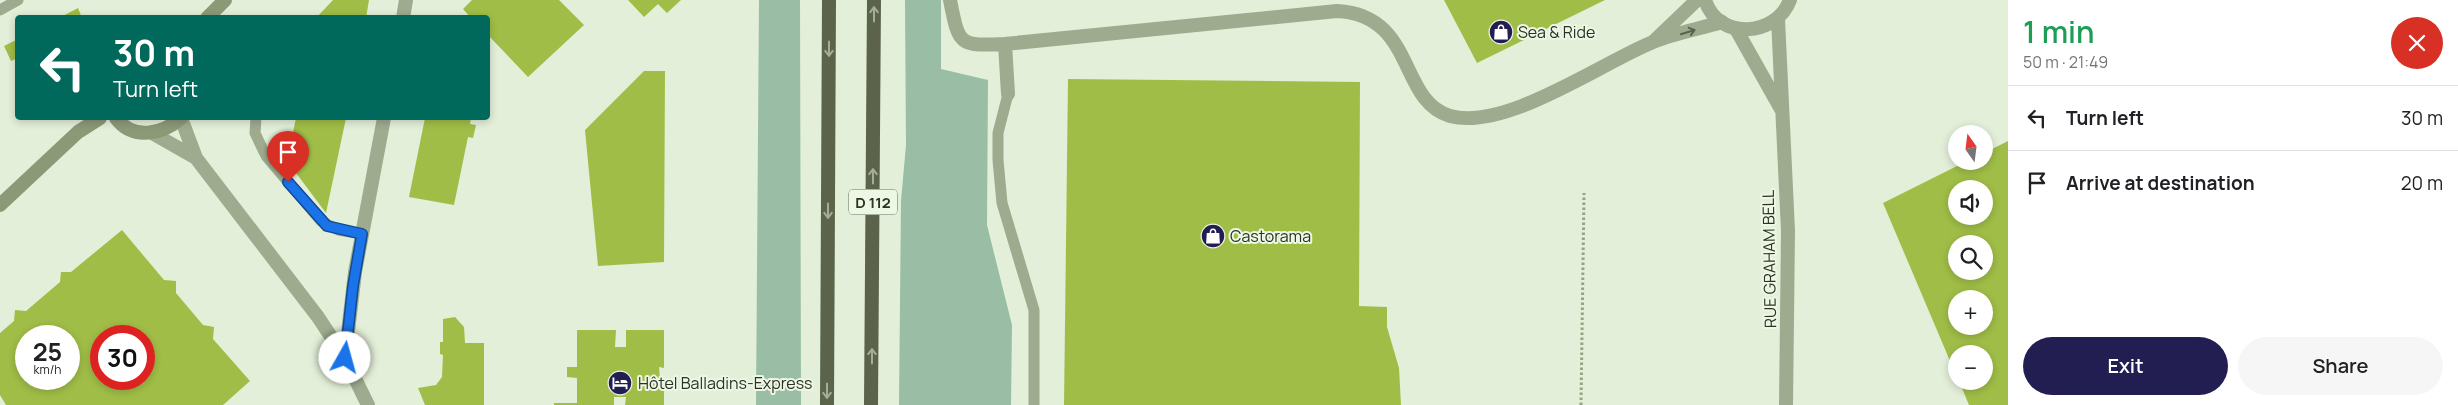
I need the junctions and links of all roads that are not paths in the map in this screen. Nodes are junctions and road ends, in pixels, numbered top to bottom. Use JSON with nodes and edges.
{"nodes":[{"id":1,"x":18,"y":0,"type":"edge"},
{"id":2,"x":225,"y":0,"type":"edge"},
{"id":3,"x":406,"y":0,"type":"edge"},
{"id":4,"x":829,"y":0,"type":"edge"},
{"id":5,"x":874,"y":0,"type":"edge"},
{"id":6,"x":950,"y":0,"type":"edge"},
{"id":7,"x":1696,"y":0,"type":"edge"},
{"id":8,"x":1705,"y":0,"type":"edge"},
{"id":9,"x":1790,"y":0,"type":"edge"},
{"id":10,"x":0,"y":10,"type":"edge"},
{"id":11,"x":210,"y":15,"type":"edge"},
{"id":12,"x":404,"y":15,"type":"edge"},
{"id":13,"x":1778,"y":18,"type":"junction"},
{"id":14,"x":1722,"y":22,"type":"junction"},
{"id":15,"x":1736,"y":28,"type":"junction"},
{"id":16,"x":1653,"y":42,"type":"junction"},
{"id":17,"x":1005,"y":44,"type":"junction"},
{"id":18,"x":1008,"y":94,"type":"joint"},
{"id":19,"x":1782,"y":112,"type":"junction"},
{"id":20,"x":97,"y":120,"type":"edge"},
{"id":21,"x":118,"y":120,"type":"edge"},
{"id":22,"x":178,"y":120,"type":"edge"},
{"id":23,"x":182,"y":120,"type":"edge"},
{"id":24,"x":256,"y":120,"type":"edge"},
{"id":25,"x":384,"y":120,"type":"edge"},
{"id":26,"x":152,"y":133,"type":"junction"},
{"id":27,"x":196,"y":158,"type":"junction"},
{"id":28,"x":0,"y":205,"type":"edge"},
{"id":29,"x":362,"y":234,"type":"junction"},
{"id":30,"x":345,"y":358,"type":"junction"},
{"id":31,"x":368,"y":405,"type":"edge"},
{"id":32,"x":827,"y":405,"type":"edge"},
{"id":33,"x":871,"y":405,"type":"edge"},
{"id":34,"x":1034,"y":405,"type":"edge"},
{"id":35,"x":1786,"y":405,"type":"edge"}],
"edges":[{"from":1,"to":10,"type":"lane"},
{"from":2,"to":11,"type":"main road"},
{"from":3,"to":12,"type":"street"},
{"from":4,"to":32,"type":"highway","number":"D 112","one_way":true},
{"from":33,"to":5,"type":"highway","number":"D 112","one_way":true},
{"from":6,"to":17,"type":"street"},
{"from":7,"to":16,"type":"street"},
{"from":8,"to":14,"type":"street"},
{"from":9,"to":13,"type":"street"},
{"from":13,"to":15,"type":"street"},
{"from":13,"to":19,"type":"street","name":"RUE GRAHAM BELL"},
{"from":14,"to":15,"type":"street"},
{"from":16,"to":14,"type":"street","one_way":true},
{"from":15,"to":19,"type":"street","name":"RUE GRAHAM BELL"},
{"from":16,"to":17,"type":"street"},
{"from":17,"to":18,"type":"street"},
{"from":18,"to":34,"type":"lane"},
{"from":19,"to":35,"type":"street","name":"RUE GRAHAM BELL"},
{"from":20,"to":28,"type":"main road"},
{"from":21,"to":26,"type":"main road"},
{"from":22,"to":26,"type":"main road"},
{"from":23,"to":27,"type":"street"},
{"from":24,"to":29,"type":"lane"},
{"from":25,"to":29,"type":"street"},
{"from":26,"to":27,"type":"street"},
{"from":27,"to":30,"type":"street"},
{"from":29,"to":30,"type":"street"},
{"from":30,"to":31,"type":"street"}]}
